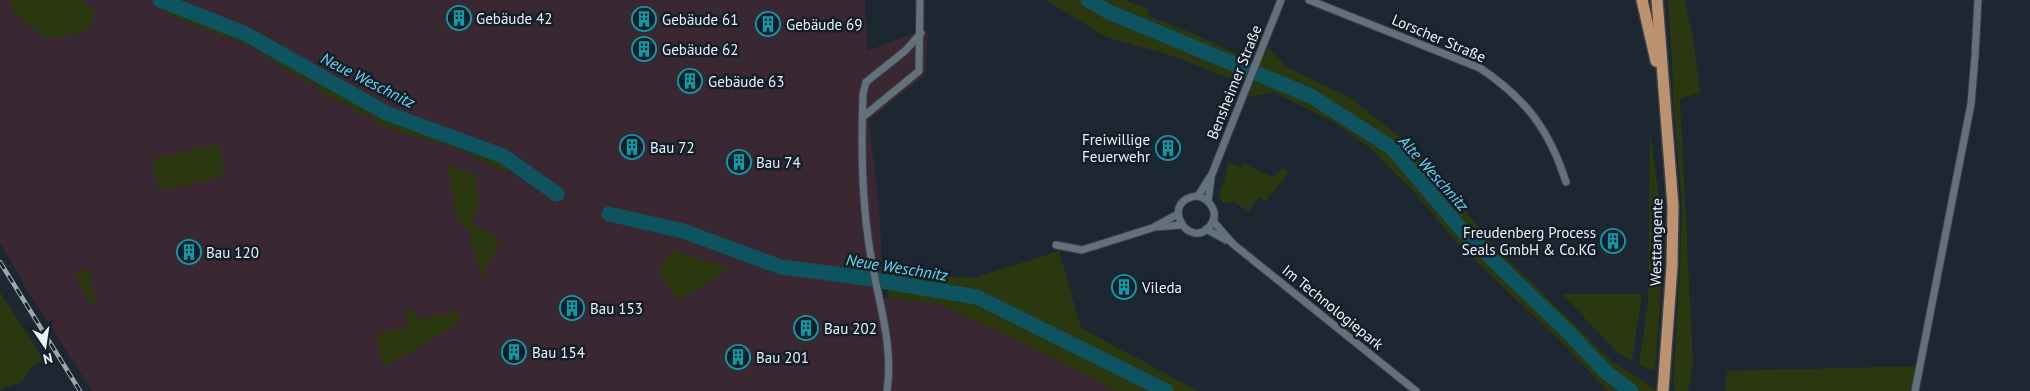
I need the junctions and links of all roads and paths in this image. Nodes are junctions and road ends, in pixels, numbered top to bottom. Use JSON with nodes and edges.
{"nodes":[{"id":1,"x":920,"y":0,"type":"edge"},
{"id":2,"x":1281,"y":0,"type":"edge"},
{"id":3,"x":1309,"y":0,"type":"edge"},
{"id":4,"x":1642,"y":0,"type":"edge"},
{"id":5,"x":1657,"y":0,"type":"edge"},
{"id":6,"x":1978,"y":0,"type":"edge"},
{"id":7,"x":921,"y":33,"type":"junction"},
{"id":8,"x":1664,"y":94,"type":"junction"},
{"id":9,"x":864,"y":116,"type":"junction"},
{"id":10,"x":1212,"y":174,"type":"junction"},
{"id":11,"x":1566,"y":182,"type":"dead end"},
{"id":12,"x":1198,"y":196,"type":"junction"},
{"id":13,"x":1208,"y":200,"type":"junction"},
{"id":14,"x":1178,"y":214,"type":"junction"},
{"id":15,"x":1213,"y":221,"type":"junction"},
{"id":16,"x":1181,"y":225,"type":"junction"},
{"id":17,"x":1152,"y":228,"type":"junction"},
{"id":18,"x":1206,"y":229,"type":"junction"},
{"id":19,"x":1233,"y":244,"type":"junction"},
{"id":20,"x":1056,"y":245,"type":"dead end"},
{"id":21,"x":888,"y":391,"type":"edge"},
{"id":22,"x":1416,"y":391,"type":"edge"},
{"id":23,"x":1663,"y":391,"type":"edge"},
{"id":24,"x":1915,"y":391,"type":"edge"}],
"edges":[{"from":1,"to":7,"type":"street"},
{"from":2,"to":10,"type":"street","name":"Bensheimer Straße"},
{"from":3,"to":11,"type":"street","name":"Lorscher Straße"},
{"from":4,"to":8,"type":"main road","name":"Westtangente"},
{"from":5,"to":8,"type":"main road","name":"Westtangente"},
{"from":6,"to":24,"type":"street"},
{"from":7,"to":9,"type":"street"},
{"from":7,"to":9,"type":"street"},
{"from":8,"to":23,"type":"main road","name":"Westtangente"},
{"from":9,"to":21,"type":"street"},
{"from":10,"to":12,"type":"street","name":"Bensheimer Straße"},
{"from":10,"to":13,"type":"street","name":"Bensheimer Straße"},
{"from":12,"to":13,"type":"street"},
{"from":12,"to":14,"type":"street","name":"Bensheimer Straße"},
{"from":13,"to":15,"type":"street","name":"Bensheimer Straße"},
{"from":14,"to":16,"type":"street"},
{"from":14,"to":17,"type":"street"},
{"from":15,"to":18,"type":"street"},
{"from":15,"to":19,"type":"street","name":"Im Technologiepark"},
{"from":16,"to":17,"type":"street"},
{"from":16,"to":18,"type":"street"},
{"from":17,"to":20,"type":"street"},
{"from":18,"to":19,"type":"street","name":"Im Technologiepark"},
{"from":19,"to":22,"type":"street","name":"Im Technologiepark"}]}
